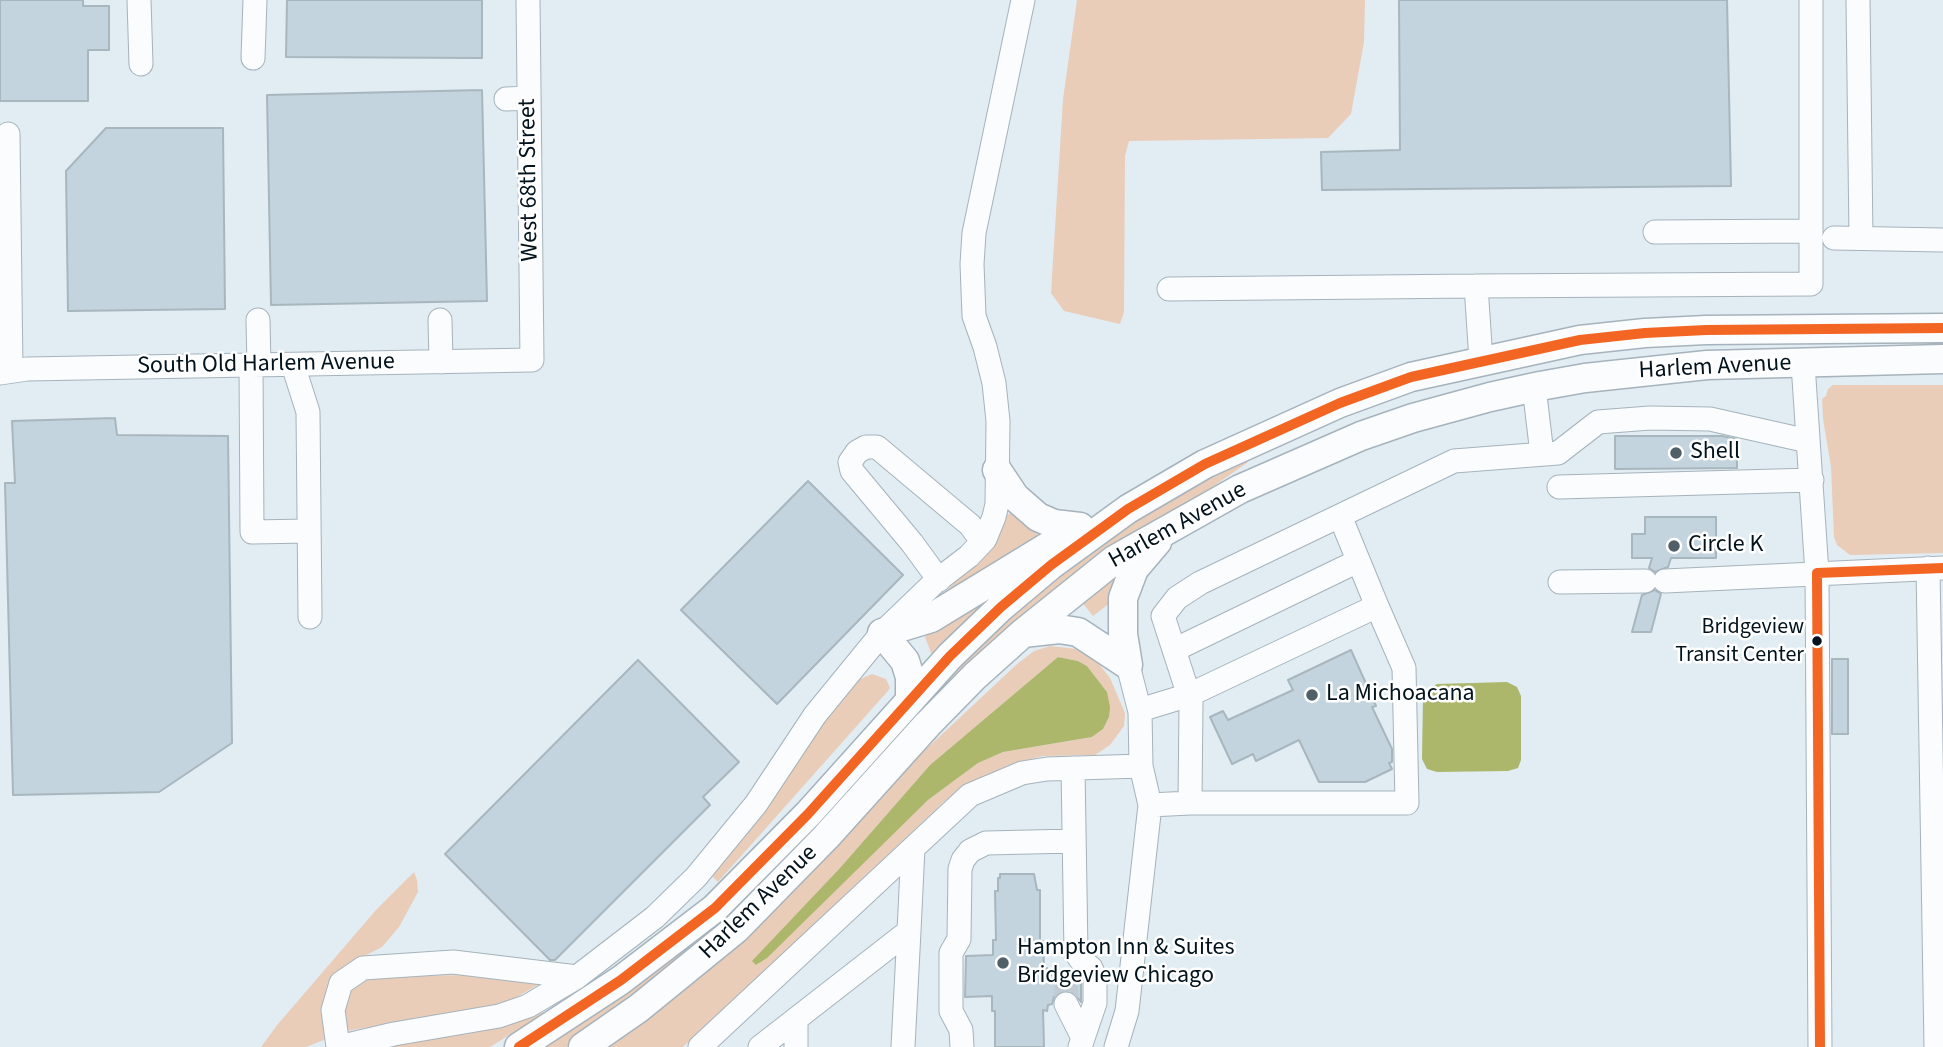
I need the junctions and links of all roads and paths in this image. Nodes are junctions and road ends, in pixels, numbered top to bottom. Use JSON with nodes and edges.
{"nodes":[{"id":1,"x":139,"y":0,"type":"edge"},
{"id":2,"x":255,"y":0,"type":"edge"},
{"id":3,"x":528,"y":0,"type":"edge"},
{"id":4,"x":1023,"y":0,"type":"edge"},
{"id":5,"x":1811,"y":0,"type":"edge"},
{"id":6,"x":1857,"y":0,"type":"edge"},
{"id":7,"x":253,"y":58,"type":"dead end"},
{"id":8,"x":141,"y":64,"type":"dead end"},
{"id":9,"x":529,"y":98,"type":"junction"},
{"id":10,"x":506,"y":99,"type":"dead end"},
{"id":11,"x":8,"y":134,"type":"dead end"},
{"id":12,"x":1810,"y":231,"type":"junction"},
{"id":13,"x":1655,"y":232,"type":"dead end"},
{"id":14,"x":1834,"y":238,"type":"dead end"},
{"id":15,"x":1861,"y":239,"type":"junction"},
{"id":16,"x":1943,"y":240,"type":"edge"},
{"id":17,"x":1476,"y":286,"type":"junction"},
{"id":18,"x":1169,"y":289,"type":"dead end"},
{"id":19,"x":258,"y":320,"type":"dead end"},
{"id":20,"x":440,"y":320,"type":"dead end"},
{"id":21,"x":1943,"y":328,"type":"edge"},
{"id":22,"x":1943,"y":359,"type":"edge"},
{"id":23,"x":531,"y":360,"type":"joint"},
{"id":24,"x":1481,"y":360,"type":"junction"},
{"id":25,"x":441,"y":362,"type":"junction"},
{"id":26,"x":1803,"y":363,"type":"junction"},
{"id":27,"x":255,"y":365,"type":"junction"},
{"id":28,"x":293,"y":365,"type":"junction"},
{"id":29,"x":6,"y":372,"type":"edge"},
{"id":30,"x":1534,"y":387,"type":"junction"},
{"id":31,"x":1808,"y":441,"type":"junction"},
{"id":32,"x":1542,"y":454,"type":"junction"},
{"id":33,"x":997,"y":470,"type":"junction"},
{"id":34,"x":1812,"y":480,"type":"junction"},
{"id":35,"x":1559,"y":487,"type":"dead end"},
{"id":36,"x":1128,"y":509,"type":"junction"},
{"id":37,"x":1340,"y":516,"type":"junction"},
{"id":38,"x":1174,"y":526,"type":"junction"},
{"id":39,"x":1080,"y":527,"type":"junction"},
{"id":40,"x":309,"y":531,"type":"junction"},
{"id":41,"x":982,"y":541,"type":"junction"},
{"id":42,"x":1358,"y":561,"type":"junction"},
{"id":43,"x":1935,"y":568,"type":"edge"},
{"id":44,"x":1817,"y":573,"type":"junction"},
{"id":45,"x":939,"y":580,"type":"junction"},
{"id":46,"x":1560,"y":582,"type":"dead end"},
{"id":47,"x":1377,"y":606,"type":"junction"},
{"id":48,"x":310,"y":617,"type":"dead end"},
{"id":49,"x":882,"y":633,"type":"junction"},
{"id":50,"x":1023,"y":633,"type":"junction"},
{"id":51,"x":1174,"y":650,"type":"junction"},
{"id":52,"x":1128,"y":665,"type":"junction"},
{"id":53,"x":1189,"y":695,"type":"junction"},
{"id":54,"x":910,"y":700,"type":"junction"},
{"id":55,"x":1140,"y":710,"type":"junction"},
{"id":56,"x":1141,"y":766,"type":"junction"},
{"id":57,"x":1073,"y":768,"type":"junction"},
{"id":58,"x":1190,"y":803,"type":"junction"},
{"id":59,"x":1150,"y":805,"type":"junction"},
{"id":60,"x":1074,"y":841,"type":"junction"},
{"id":61,"x":913,"y":848,"type":"junction"},
{"id":62,"x":1938,"y":862,"type":"edge"},
{"id":63,"x":909,"y":931,"type":"junction"},
{"id":64,"x":1076,"y":953,"type":"junction"},
{"id":65,"x":1066,"y":975,"type":"tunnel mouth"},
{"id":66,"x":577,"y":977,"type":"junction"},
{"id":67,"x":1066,"y":1004,"type":"tunnel mouth"},
{"id":68,"x":796,"y":1018,"type":"junction"},
{"id":69,"x":1081,"y":1043,"type":"edge"},
{"id":70,"x":338,"y":1047,"type":"edge"},
{"id":71,"x":519,"y":1047,"type":"edge"},
{"id":72,"x":583,"y":1047,"type":"edge"},
{"id":73,"x":700,"y":1047,"type":"edge"},
{"id":74,"x":760,"y":1047,"type":"edge"},
{"id":75,"x":796,"y":1047,"type":"edge"},
{"id":76,"x":903,"y":1047,"type":"edge"},
{"id":77,"x":962,"y":1047,"type":"edge"},
{"id":78,"x":1116,"y":1047,"type":"edge"},
{"id":79,"x":1820,"y":1047,"type":"edge"},
{"id":80,"x":1936,"y":1047,"type":"edge"}],
"edges":[{"from":1,"to":8,"type":"street"},
{"from":2,"to":7,"type":"street"},
{"from":3,"to":9,"type":"street","name":"West 68th Street"},
{"from":4,"to":33,"type":"street"},
{"from":5,"to":12,"type":"street"},
{"from":6,"to":15,"type":"street"},
{"from":9,"to":10,"type":"street"},
{"from":9,"to":23,"type":"street","name":"West 68th Street"},
{"from":11,"to":29,"type":"street"},
{"from":12,"to":13,"type":"street"},
{"from":12,"to":17,"type":"street"},
{"from":14,"to":15,"type":"street"},
{"from":15,"to":16,"type":"street"},
{"from":17,"to":18,"type":"street"},
{"from":17,"to":24,"type":"street"},
{"from":19,"to":27,"type":"street"},
{"from":20,"to":25,"type":"street"},
{"from":21,"to":24,"type":"main road","name":"Harlem Avenue"},
{"from":22,"to":26,"type":"main road","name":"Harlem Avenue"},
{"from":23,"to":25,"type":"street","name":"South Old Harlem Avenue"},
{"from":24,"to":36,"type":"main road","name":"Harlem Avenue"},
{"from":25,"to":28,"type":"street","name":"South Old Harlem Avenue"},
{"from":26,"to":30,"type":"main road","name":"Harlem Avenue"},
{"from":26,"to":31,"type":"street"},
{"from":27,"to":28,"type":"street","name":"South Old Harlem Avenue"},
{"from":27,"to":29,"type":"street","name":"South Old Harlem Avenue"},
{"from":27,"to":40,"type":"street"},
{"from":28,"to":40,"type":"street"},
{"from":30,"to":32,"type":"street"},
{"from":30,"to":38,"type":"main road","name":"Harlem Avenue"},
{"from":31,"to":32,"type":"street"},
{"from":31,"to":34,"type":"street"},
{"from":32,"to":37,"type":"street"},
{"from":33,"to":39,"type":"main road"},
{"from":33,"to":41,"type":"street"},
{"from":34,"to":35,"type":"street"},
{"from":34,"to":44,"type":"street"},
{"from":36,"to":39,"type":"main road"},
{"from":36,"to":54,"type":"main road","name":"Harlem Avenue"},
{"from":37,"to":42,"type":"street"},
{"from":37,"to":51,"type":"street"},
{"from":38,"to":50,"type":"main road","name":"Harlem Avenue"},
{"from":38,"to":52,"type":"main road"},
{"from":39,"to":49,"type":"main road"},
{"from":40,"to":48,"type":"street"},
{"from":41,"to":45,"type":"street"},
{"from":41,"to":45,"type":"street"},
{"from":42,"to":47,"type":"street"},
{"from":42,"to":51,"type":"street"},
{"from":43,"to":44,"type":"street"},
{"from":43,"to":62,"type":"street"},
{"from":44,"to":46,"type":"street"},
{"from":44,"to":79,"type":"street"},
{"from":45,"to":49,"type":"street"},
{"from":47,"to":53,"type":"street"},
{"from":47,"to":58,"type":"street"},
{"from":49,"to":54,"type":"main road"},
{"from":49,"to":66,"type":"street"},
{"from":50,"to":52,"type":"main road"},
{"from":50,"to":72,"type":"main road","name":"Harlem Avenue"},
{"from":51,"to":53,"type":"street"},
{"from":52,"to":55,"type":"street"},
{"from":53,"to":55,"type":"street"},
{"from":53,"to":58,"type":"street"},
{"from":54,"to":71,"type":"main road","name":"Harlem Avenue"},
{"from":55,"to":56,"type":"street"},
{"from":56,"to":57,"type":"street"},
{"from":56,"to":59,"type":"street"},
{"from":57,"to":60,"type":"street"},
{"from":57,"to":61,"type":"street"},
{"from":58,"to":59,"type":"street"},
{"from":59,"to":78,"type":"street"},
{"from":60,"to":64,"type":"street"},
{"from":60,"to":77,"type":"street"},
{"from":61,"to":63,"type":"street"},
{"from":61,"to":73,"type":"street"},
{"from":62,"to":80,"type":"street"},
{"from":63,"to":68,"type":"street"},
{"from":63,"to":76,"type":"street"},
{"from":64,"to":65,"type":"street"},
{"from":64,"to":69,"type":"street"},
{"from":66,"to":70,"type":"street"},
{"from":66,"to":70,"type":"street"},
{"from":67,"to":69,"type":"street"},
{"from":68,"to":74,"type":"street"},
{"from":68,"to":75,"type":"street"}]}
